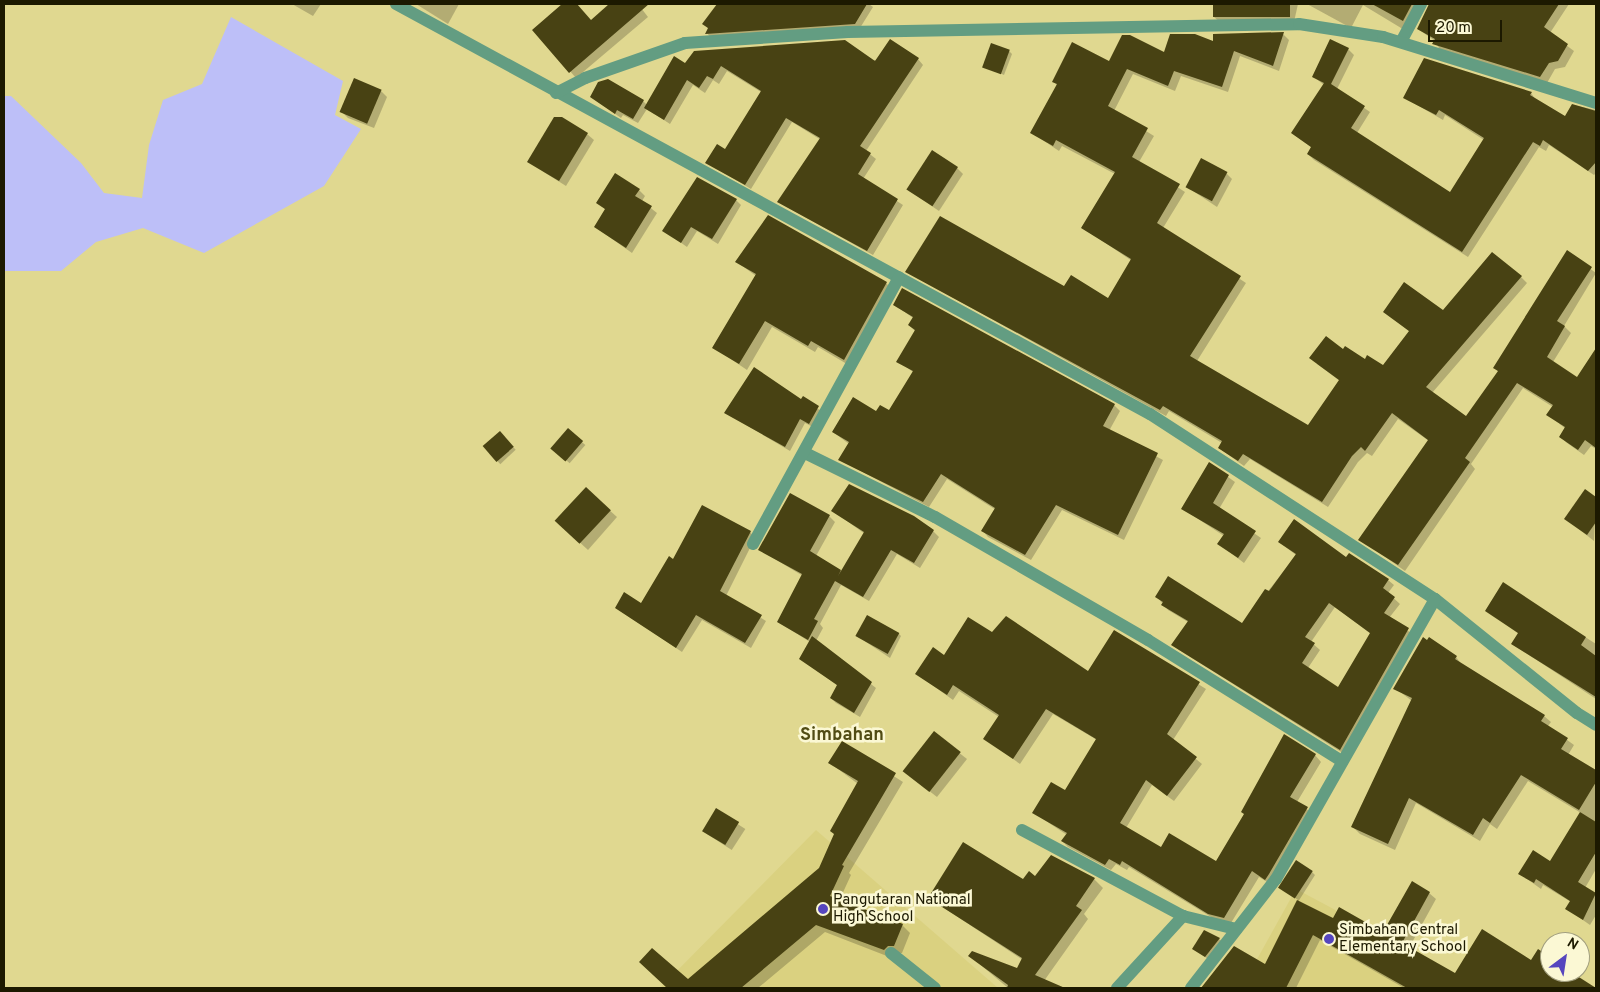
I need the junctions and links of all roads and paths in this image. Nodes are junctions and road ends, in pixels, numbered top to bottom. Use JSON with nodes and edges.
{"nodes":[{"id":1,"x":396,"y":4,"type":"edge"},
{"id":2,"x":1421,"y":4,"type":"edge"},
{"id":3,"x":1400,"y":42,"type":"junction"},
{"id":4,"x":556,"y":93,"type":"junction"},
{"id":5,"x":1596,"y":103,"type":"edge"},
{"id":6,"x":899,"y":277,"type":"junction"},
{"id":7,"x":805,"y":453,"type":"junction"},
{"id":8,"x":753,"y":544,"type":"dead end"},
{"id":9,"x":1435,"y":599,"type":"junction"},
{"id":10,"x":1596,"y":725,"type":"edge"},
{"id":11,"x":1342,"y":761,"type":"junction"},
{"id":12,"x":1022,"y":830,"type":"dead end"},
{"id":13,"x":1182,"y":916,"type":"junction"},
{"id":14,"x":1236,"y":929,"type":"junction"},
{"id":15,"x":892,"y":953,"type":"dead end"},
{"id":16,"x":935,"y":988,"type":"edge"},
{"id":17,"x":1117,"y":988,"type":"edge"},
{"id":18,"x":1191,"y":988,"type":"edge"}],
"edges":[{"from":1,"to":4,"type":"street"},
{"from":2,"to":3,"type":"street"},
{"from":3,"to":4,"type":"street"},
{"from":3,"to":5,"type":"street"},
{"from":4,"to":6,"type":"street"},
{"from":6,"to":7,"type":"street"},
{"from":6,"to":9,"type":"street"},
{"from":7,"to":8,"type":"street"},
{"from":7,"to":11,"type":"street"},
{"from":9,"to":10,"type":"street"},
{"from":9,"to":11,"type":"street"},
{"from":11,"to":14,"type":"street"},
{"from":12,"to":13,"type":"street"},
{"from":13,"to":14,"type":"street"},
{"from":13,"to":17,"type":"street"},
{"from":14,"to":18,"type":"street"},
{"from":15,"to":16,"type":"street"}]}
